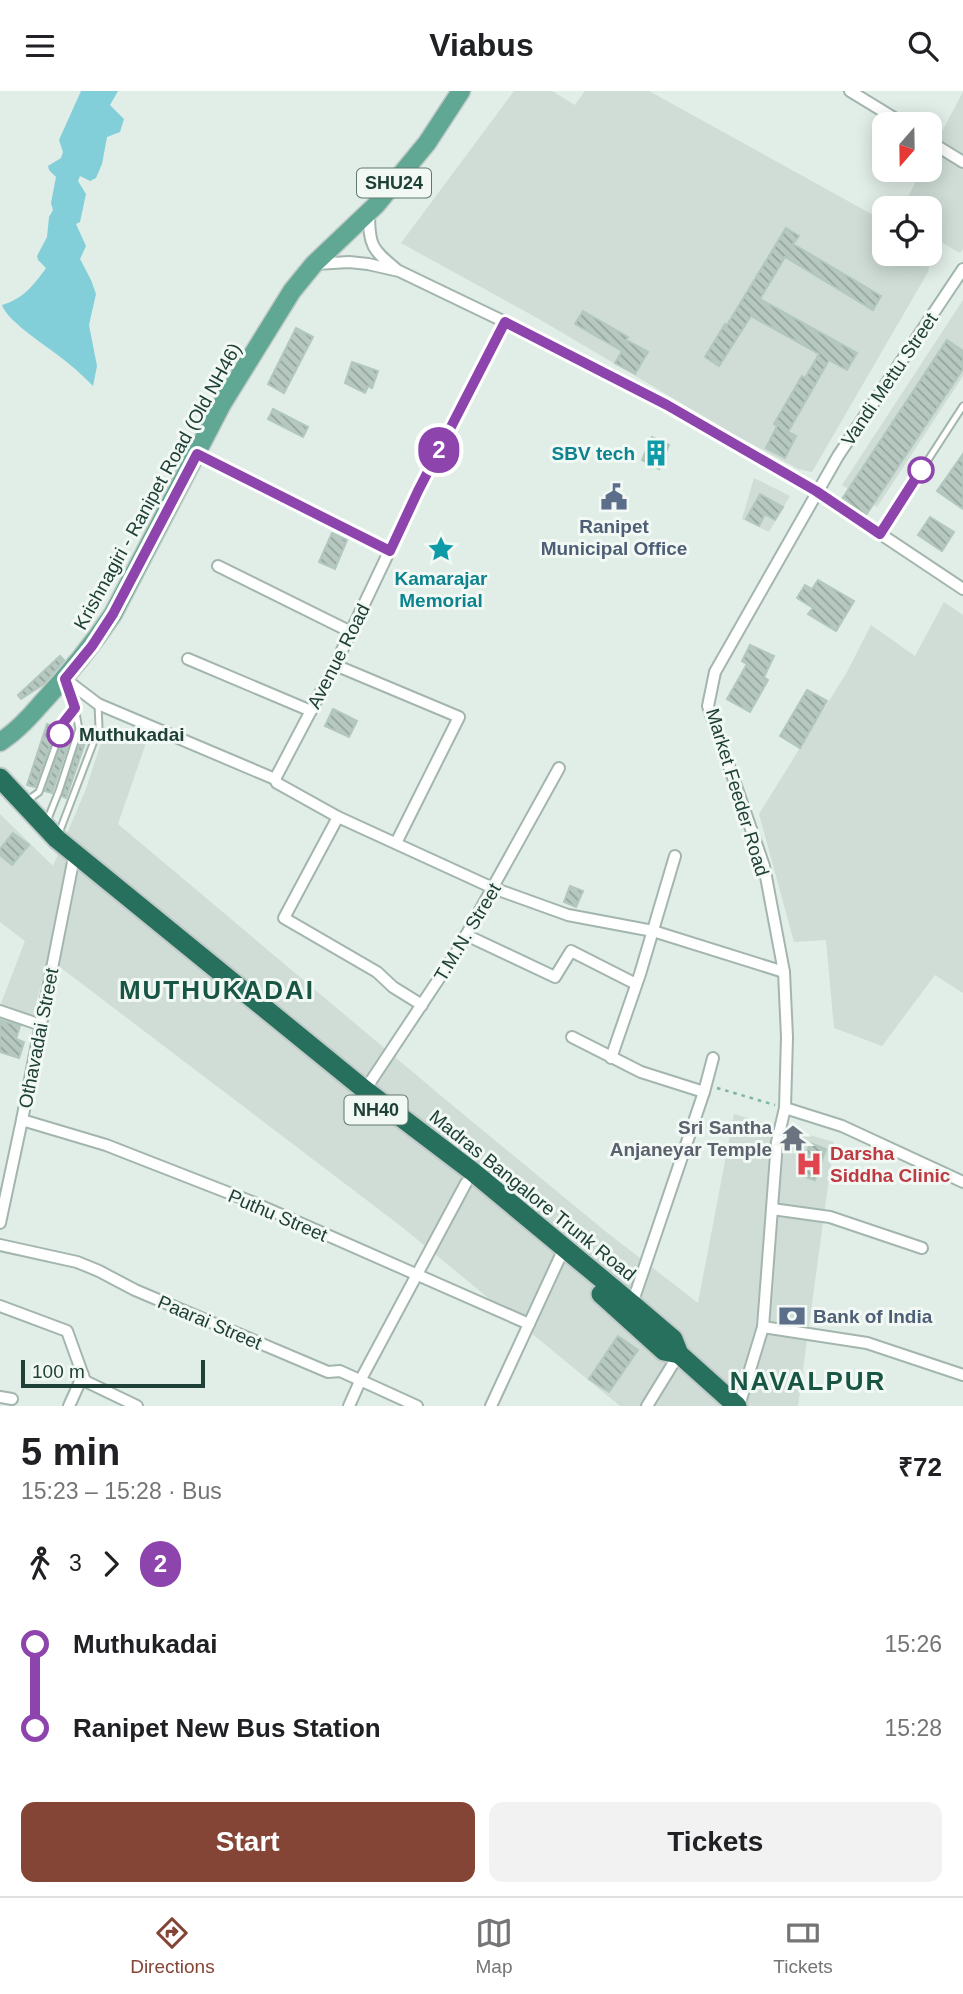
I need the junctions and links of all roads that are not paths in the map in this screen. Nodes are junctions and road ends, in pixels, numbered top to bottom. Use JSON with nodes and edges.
{"nodes":[{"id":1,"x":461,"y":91,"type":"edge"},
{"id":2,"x":850,"y":91,"type":"edge"},
{"id":3,"x":884,"y":112,"type":"edge"},
{"id":4,"x":942,"y":149,"type":"edge"},
{"id":5,"x":963,"y":162,"type":"edge"},
{"id":6,"x":369,"y":213,"type":"junction"},
{"id":7,"x":314,"y":264,"type":"junction"},
{"id":8,"x":963,"y":268,"type":"edge"},
{"id":9,"x":398,"y":271,"type":"junction"},
{"id":10,"x":505,"y":322,"type":"junction"},
{"id":11,"x":963,"y":406,"type":"edge"},
{"id":12,"x":197,"y":454,"type":"junction"},
{"id":13,"x":816,"y":491,"type":"junction"},
{"id":14,"x":880,"y":534,"type":"junction"},
{"id":15,"x":390,"y":551,"type":"junction"},
{"id":16,"x":218,"y":566,"type":"dead end"},
{"id":17,"x":963,"y":589,"type":"edge"},
{"id":18,"x":351,"y":632,"type":"junction"},
{"id":19,"x":188,"y":659,"type":"dead end"},
{"id":20,"x":335,"y":665,"type":"junction"},
{"id":21,"x":65,"y":679,"type":"junction"},
{"id":22,"x":98,"y":704,"type":"junction"},
{"id":23,"x":75,"y":708,"type":"junction"},
{"id":24,"x":311,"y":711,"type":"junction"},
{"id":25,"x":5,"y":737,"type":"edge"},
{"id":26,"x":559,"y":768,"type":"dead end"},
{"id":27,"x":0,"y":778,"type":"edge"},
{"id":28,"x":275,"y":779,"type":"junction"},
{"id":29,"x":0,"y":797,"type":"edge"},
{"id":30,"x":24,"y":803,"type":"junction"},
{"id":31,"x":338,"y":817,"type":"junction"},
{"id":32,"x":51,"y":833,"type":"junction"},
{"id":33,"x":396,"y":843,"type":"junction"},
{"id":34,"x":675,"y":856,"type":"dead end"},
{"id":35,"x":73,"y":859,"type":"junction"},
{"id":36,"x":493,"y":888,"type":"junction"},
{"id":37,"x":653,"y":931,"type":"junction"},
{"id":38,"x":466,"y":935,"type":"junction"},
{"id":39,"x":784,"y":972,"type":"junction"},
{"id":40,"x":636,"y":984,"type":"junction"},
{"id":41,"x":422,"y":1005,"type":"junction"},
{"id":42,"x":0,"y":1011,"type":"edge"},
{"id":43,"x":41,"y":1025,"type":"junction"},
{"id":44,"x":572,"y":1037,"type":"dead end"},
{"id":45,"x":611,"y":1058,"type":"junction"},
{"id":46,"x":713,"y":1058,"type":"dead end"},
{"id":47,"x":705,"y":1088,"type":"junction"},
{"id":48,"x":360,"y":1092,"type":"junction"},
{"id":49,"x":785,"y":1108,"type":"junction"},
{"id":50,"x":22,"y":1120,"type":"junction"},
{"id":51,"x":444,"y":1159,"type":"junction"},
{"id":52,"x":963,"y":1182,"type":"edge"},
{"id":53,"x":466,"y":1183,"type":"junction"},
{"id":54,"x":772,"y":1209,"type":"junction"},
{"id":55,"x":0,"y":1223,"type":"edge"},
{"id":56,"x":0,"y":1245,"type":"edge"},
{"id":57,"x":922,"y":1248,"type":"dead end"},
{"id":58,"x":563,"y":1253,"type":"junction"},
{"id":59,"x":416,"y":1276,"type":"junction"},
{"id":60,"x":632,"y":1304,"type":"junction"},
{"id":61,"x":0,"y":1307,"type":"edge"},
{"id":62,"x":529,"y":1324,"type":"junction"},
{"id":63,"x":763,"y":1327,"type":"junction"},
{"id":64,"x":679,"y":1354,"type":"junction"},
{"id":65,"x":83,"y":1375,"type":"junction"},
{"id":66,"x":963,"y":1375,"type":"edge"},
{"id":67,"x":361,"y":1379,"type":"junction"},
{"id":68,"x":0,"y":1398,"type":"edge"},
{"id":69,"x":12,"y":1399,"type":"dead end"},
{"id":70,"x":69,"y":1406,"type":"edge"},
{"id":71,"x":137,"y":1406,"type":"edge"},
{"id":72,"x":349,"y":1406,"type":"edge"},
{"id":73,"x":417,"y":1406,"type":"edge"},
{"id":74,"x":491,"y":1406,"type":"edge"},
{"id":75,"x":647,"y":1406,"type":"edge"},
{"id":76,"x":738,"y":1406,"type":"edge"}],
"edges":[{"from":1,"to":6,"type":"main road","name":"Krishnagiri - Ranipet Road (Old NH46)","number":"SHU24"},
{"from":2,"to":3,"type":"street"},
{"from":4,"to":5,"type":"street"},
{"from":6,"to":7,"type":"main road","name":"Krishnagiri - Ranipet Road (Old NH46)","number":"SHU24"},
{"from":6,"to":9,"type":"street"},
{"from":7,"to":9,"type":"street"},
{"from":7,"to":12,"type":"main road","name":"Krishnagiri - Ranipet Road (Old NH46)","number":"SHU24"},
{"from":8,"to":13,"type":"street","name":"Vandi Mettu Street"},
{"from":9,"to":10,"type":"street"},
{"from":10,"to":13,"type":"street"},
{"from":10,"to":15,"type":"street","name":"Avenue Road"},
{"from":11,"to":14,"type":"lane"},
{"from":12,"to":15,"type":"street"},
{"from":12,"to":21,"type":"main road","name":"Krishnagiri - Ranipet Road (Old NH46)","number":"SHU24"},
{"from":13,"to":14,"type":"street"},
{"from":13,"to":39,"type":"street","name":"Market Feeder Road"},
{"from":14,"to":17,"type":"street"},
{"from":15,"to":18,"type":"street","name":"Avenue Road"},
{"from":16,"to":18,"type":"street"},
{"from":18,"to":20,"type":"street","name":"Avenue Road"},
{"from":19,"to":24,"type":"street"},
{"from":20,"to":24,"type":"street","name":"Avenue Road"},
{"from":20,"to":33,"type":"street"},
{"from":21,"to":22,"type":"street"},
{"from":21,"to":23,"type":"lane"},
{"from":21,"to":25,"type":"main road","name":"Krishnagiri - Ranipet Road (Old NH46)","number":"SHU24"},
{"from":22,"to":28,"type":"street"},
{"from":22,"to":32,"type":"lane"},
{"from":23,"to":30,"type":"lane"},
{"from":23,"to":32,"type":"lane"},
{"from":24,"to":28,"type":"street","name":"Avenue Road"},
{"from":26,"to":36,"type":"street","name":"T.M.N. Street"},
{"from":27,"to":30,"type":"highway","name":"Madras Bangalore Trunk Road","number":"NH40"},
{"from":28,"to":31,"type":"street"},
{"from":29,"to":35,"type":"highway","number":"NH40"},
{"from":30,"to":32,"type":"highway","name":"Madras Bangalore Trunk Road","number":"NH40"},
{"from":31,"to":33,"type":"street"},
{"from":31,"to":41,"type":"street"},
{"from":32,"to":35,"type":"highway","name":"Madras Bangalore Trunk Road","number":"NH40"},
{"from":33,"to":36,"type":"street"},
{"from":34,"to":37,"type":"street"},
{"from":35,"to":43,"type":"street","name":"Othavadai Street"},
{"from":35,"to":48,"type":"highway","name":"Madras Bangalore Trunk Road","number":"NH40"},
{"from":36,"to":37,"type":"street"},
{"from":36,"to":38,"type":"street","name":"T.M.N. Street"},
{"from":37,"to":39,"type":"street"},
{"from":37,"to":40,"type":"street"},
{"from":38,"to":40,"type":"street"},
{"from":38,"to":41,"type":"street","name":"T.M.N. Street"},
{"from":39,"to":49,"type":"street","name":"Market Feeder Road"},
{"from":40,"to":45,"type":"street"},
{"from":41,"to":48,"type":"street","name":"T.M.N. Street"},
{"from":42,"to":43,"type":"street"},
{"from":43,"to":50,"type":"street","name":"Othavadai Street"},
{"from":44,"to":45,"type":"street"},
{"from":45,"to":47,"type":"street"},
{"from":46,"to":47,"type":"street"},
{"from":47,"to":60,"type":"street"},
{"from":48,"to":51,"type":"highway","name":"Madras Bangalore Trunk Road","number":"NH40"},
{"from":49,"to":52,"type":"street"},
{"from":49,"to":54,"type":"street","name":"Market Feeder Road"},
{"from":50,"to":55,"type":"street","name":"Othavadai Street"},
{"from":50,"to":59,"type":"street","name":"Puthu Street"},
{"from":51,"to":53,"type":"highway","name":"Madras Bangalore Trunk Road","number":"NH40"},
{"from":51,"to":58,"type":"highway","name":"Madras Bangalore Trunk Road","number":"NH40"},
{"from":53,"to":58,"type":"highway","name":"Madras Bangalore Trunk Road","number":"NH40"},
{"from":53,"to":59,"type":"street"},
{"from":54,"to":57,"type":"street"},
{"from":54,"to":63,"type":"street","name":"Market Feeder Road"},
{"from":56,"to":67,"type":"street","name":"Paarai Street"},
{"from":58,"to":60,"type":"highway","name":"Madras Bangalore Trunk Road","number":"NH40"},
{"from":58,"to":62,"type":"street"},
{"from":58,"to":64,"type":"highway","name":"Madras Bangalore Trunk Road","number":"NH40"},
{"from":59,"to":62,"type":"street","name":"Puthu Street"},
{"from":59,"to":67,"type":"street"},
{"from":60,"to":64,"type":"highway","name":"Madras Bangalore Trunk Road","number":"NH40"},
{"from":61,"to":65,"type":"street"},
{"from":62,"to":74,"type":"street"},
{"from":63,"to":66,"type":"street"},
{"from":63,"to":76,"type":"street","name":"Market Feeder Road"},
{"from":64,"to":75,"type":"street"},
{"from":64,"to":76,"type":"highway","name":"Madras Bangalore Trunk Road","number":"NH40"},
{"from":65,"to":70,"type":"street"},
{"from":65,"to":71,"type":"street"},
{"from":67,"to":72,"type":"street"},
{"from":67,"to":73,"type":"street","name":"Paarai Street"},
{"from":68,"to":69,"type":"street"}]}
